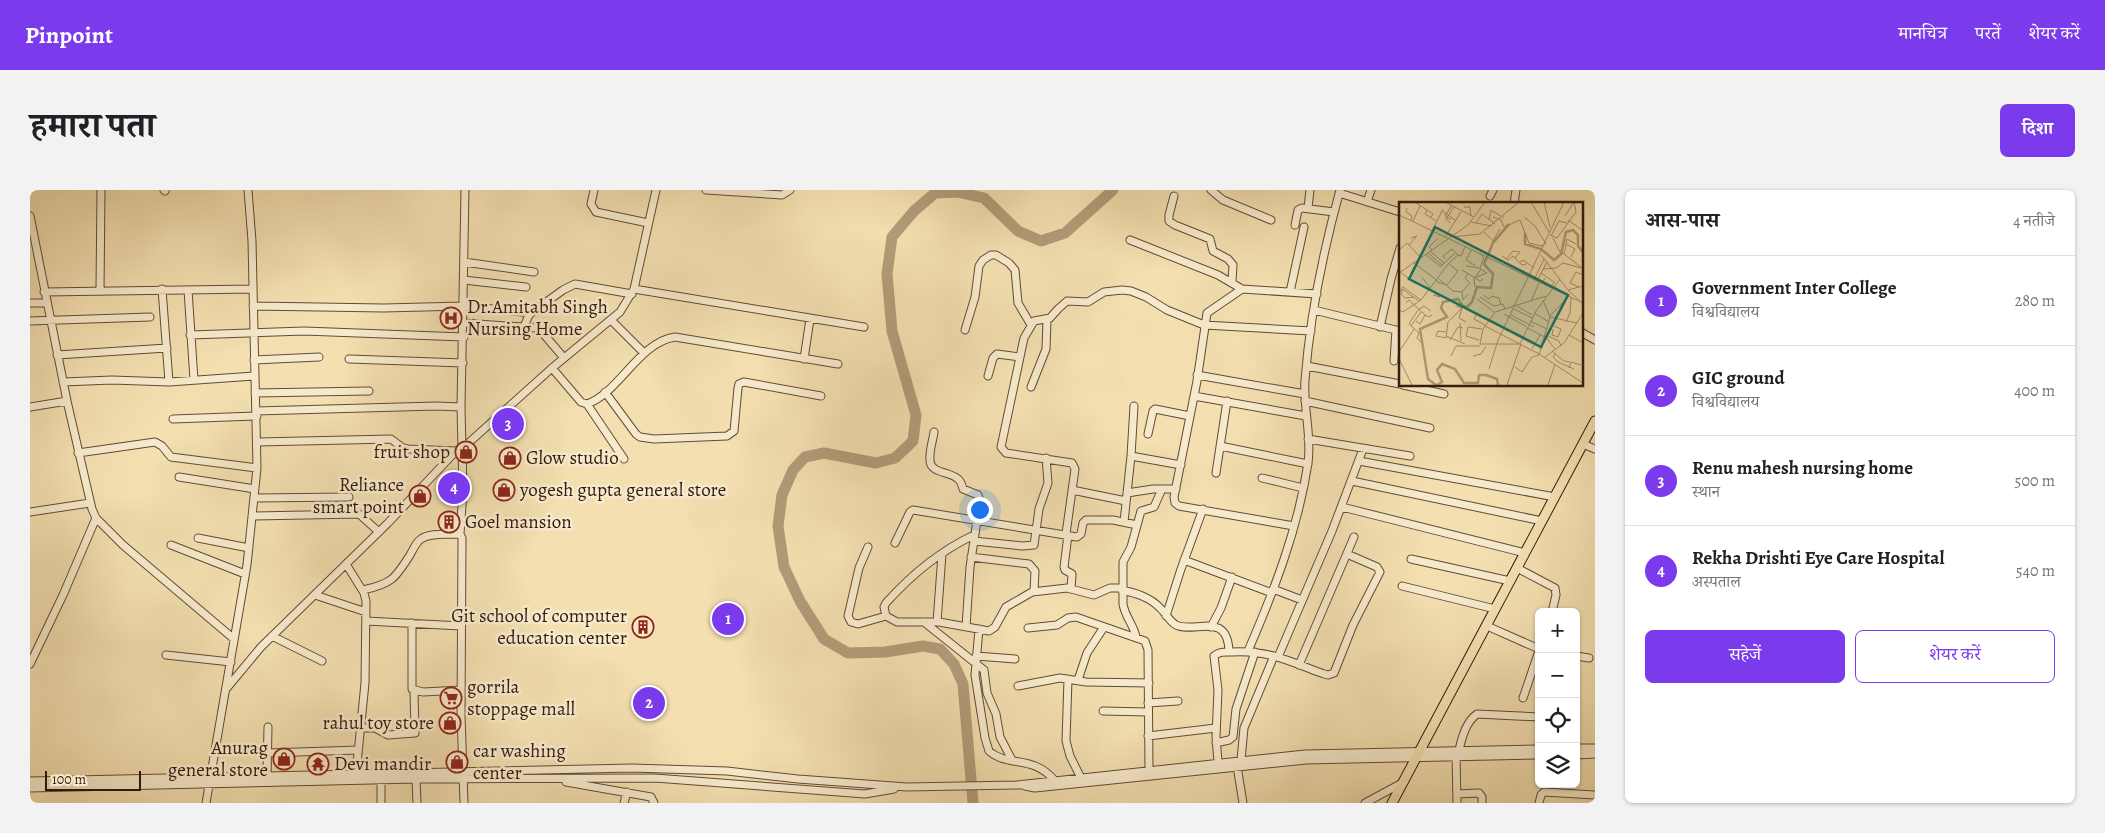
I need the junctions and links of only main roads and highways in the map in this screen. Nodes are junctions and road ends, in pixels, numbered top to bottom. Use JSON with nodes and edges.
{"nodes":[{"id":1,"x":1595,"y":421,"type":"edge"},
{"id":2,"x":1392,"y":803,"type":"edge"}],
"edges":[{"from":1,"to":2,"type":"main road"}]}
